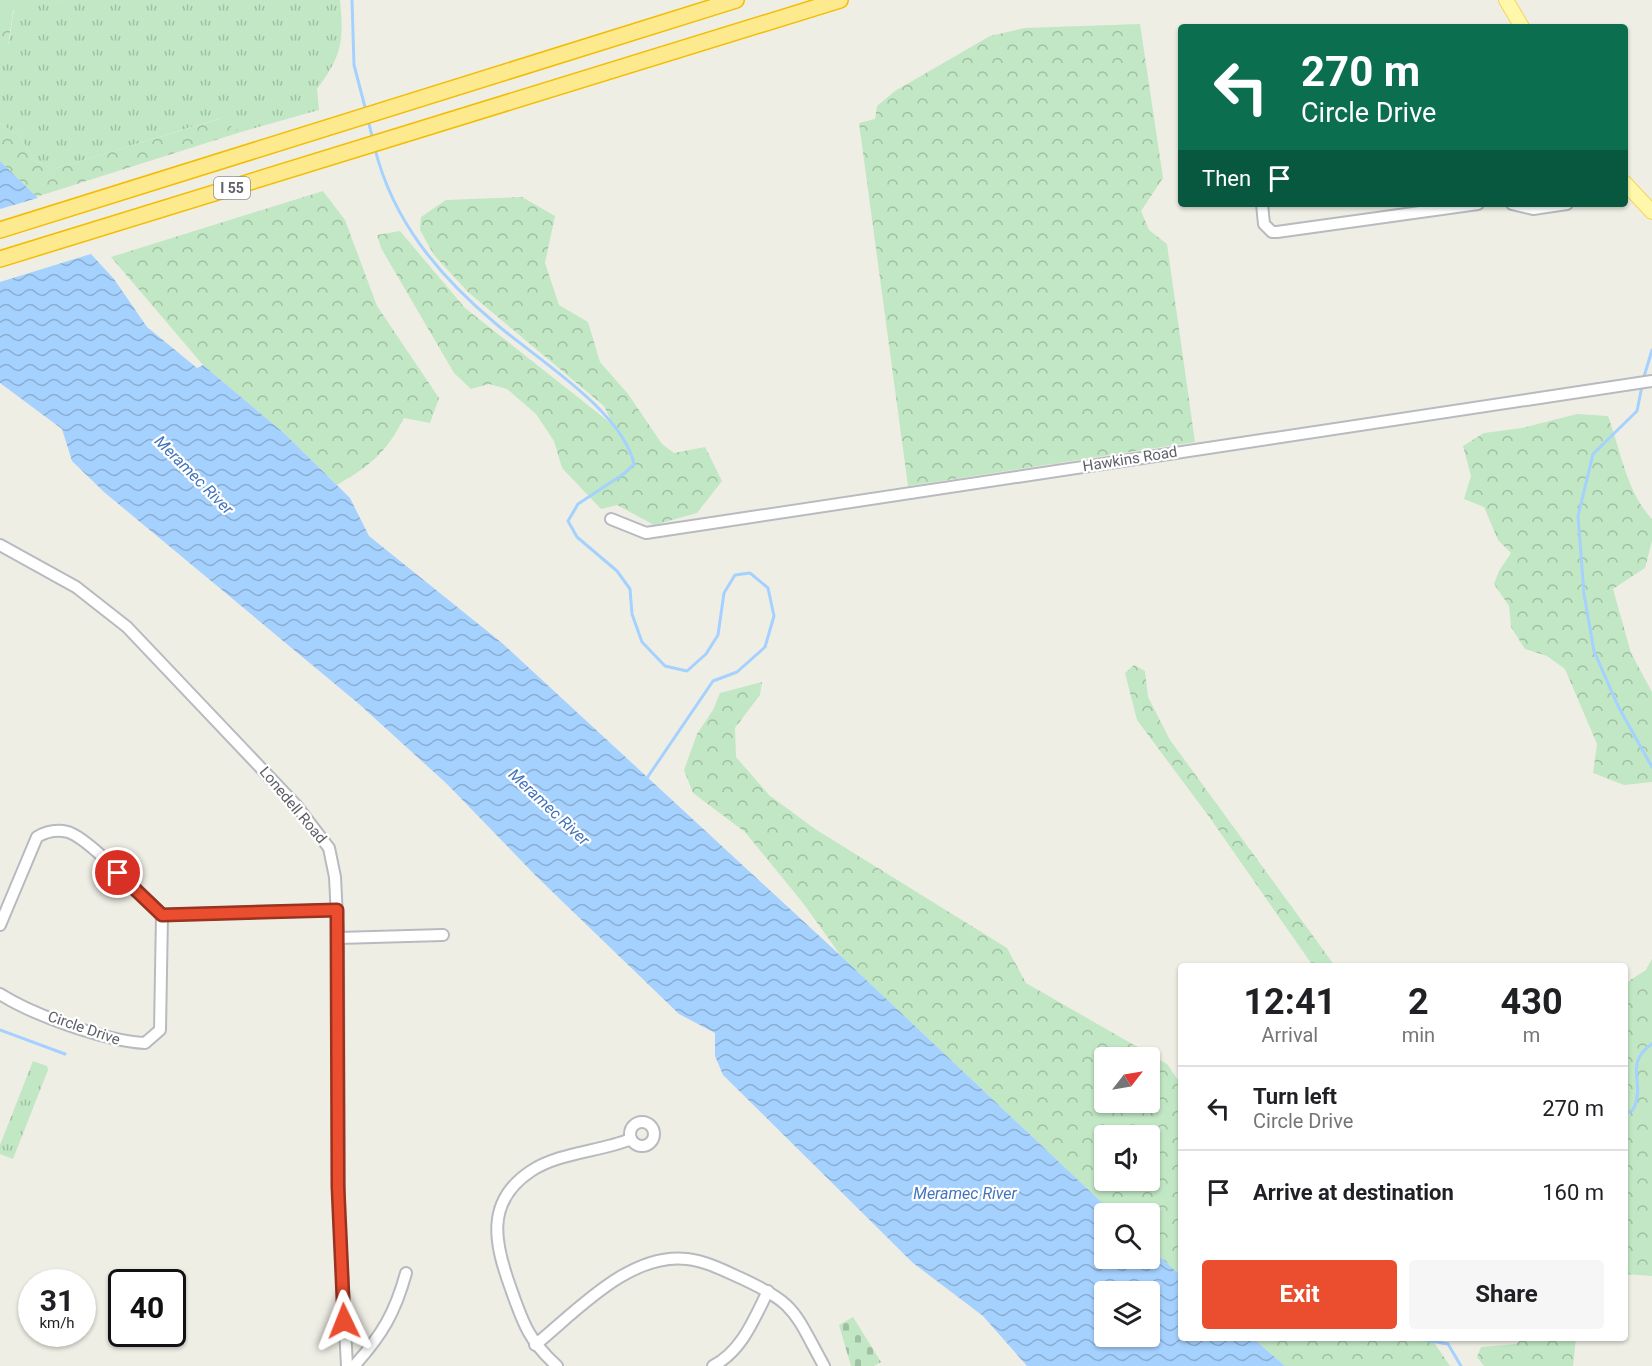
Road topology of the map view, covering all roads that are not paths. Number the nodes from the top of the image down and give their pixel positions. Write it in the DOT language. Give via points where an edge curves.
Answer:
graph roads {
  1 [pos="736,0"];
  2 [pos="840,0"];
  3 [pos="1506,0"];
  4 [pos="1520,24"];
  5 [pos="1628,186"];
  6 [pos="1262,207"];
  7 [pos="1457,207"];
  8 [pos="1525,207"];
  9 [pos="1547,207"];
  10 [pos="1652,212"];
  11 [pos="0,230"];
  12 [pos="0,260"];
  13 [pos="1652,381"];
  14 [pos="611,519"];
  15 [pos="0,545"];
  16 [pos="337,910"];
  17 [pos="162,915"];
  18 [pos="0,925"];
  19 [pos="443,935"];
  20 [pos="338,938"];
  21 [pos="0,994"];
  22 [pos="631,1140"];
  23 [pos="406,1273"];
  24 [pos="768,1291"];
  25 [pos="535,1345"];
  26 [pos="347,1366"];
  27 [pos="354,1366"];
  28 [pos="556,1366"];
  29 [pos="712,1366"];
  30 [pos="825,1366"];
  1 -- 11 [label="highway, I 55"];
  2 -- 12 [label="highway, I 55"];
  3 -- 4 [label="main road"];
  5 -- 10 [label="main road"];
  6 -- 7 [label="street" via="1264,224 1278,232"];
  8 -- 9 [label="street"];
  13 -- 14 [label="street, Hawkins Road" via="1425,421 646,533"];
  15 -- 16 [label="street, Lonedell Road" via="64,579 128,627 285,792 318,830 328,848"];
  16 -- 17 [label="street"];
  16 -- 20 [label="street, Lonedell Road"];
  17 -- 18 [label="street" via="88,846 69,832 49,831 37,837"];
  17 -- 21 [label="street, Circle Drive" via="160,1030 145,1043 125,1042 80,1028"];
  19 -- 20 [label="street"];
  20 -- 26 [label="street, Lonedell Road" via="338,1187"];
  22 -- 25 [label="street" via="539,1167 522,1178 501,1208 497,1248 524,1326"];
  23 -- 27 [label="street" via="396,1307 379,1338"];
  24 -- 25 [label="street" via="699,1261 661,1261 601,1290"];
  24 -- 29 [label="street" via="739,1344 723,1361"];
  24 -- 30 [label="street" via="795,1311"];
  25 -- 28 [label="street"];
}
